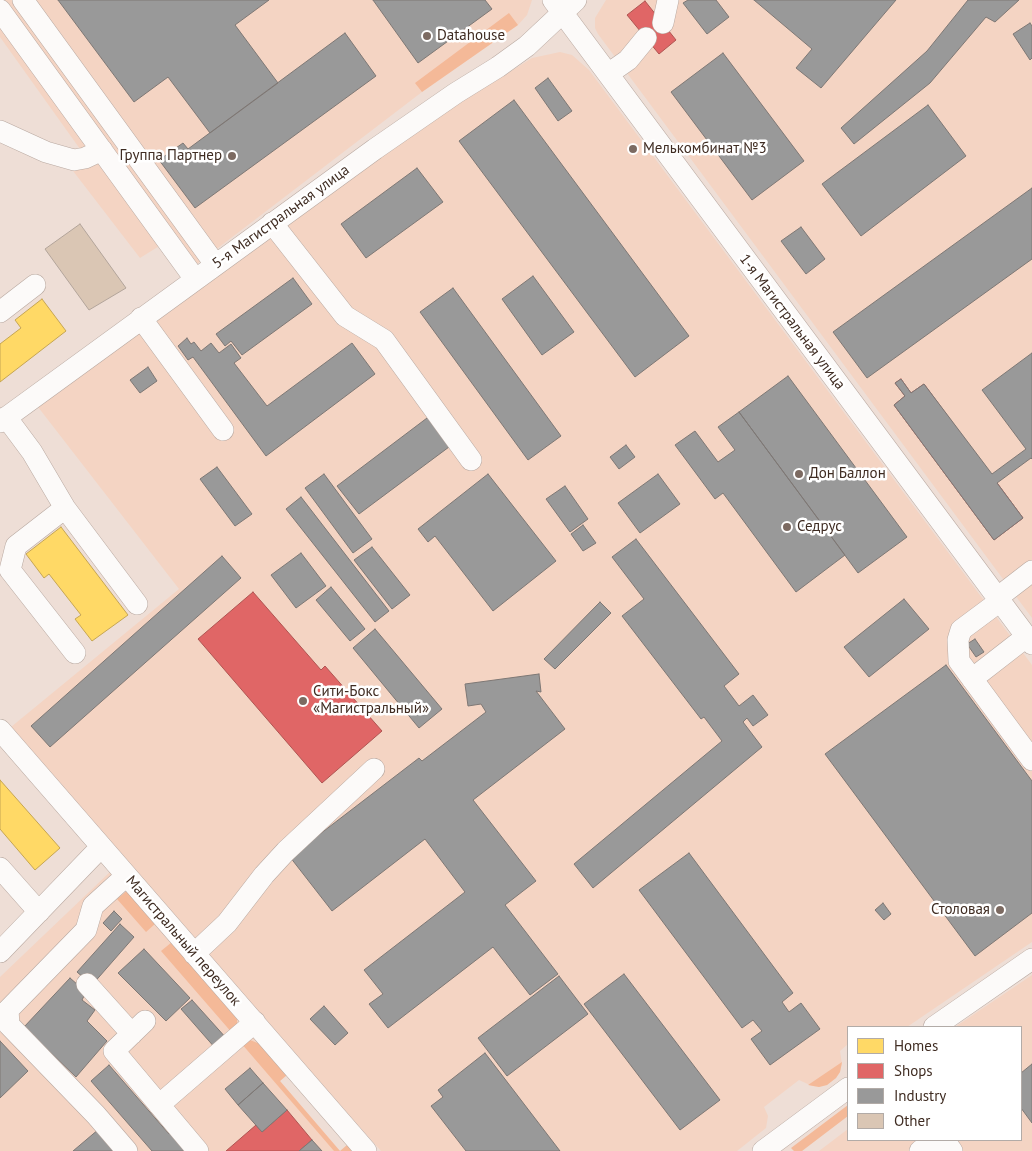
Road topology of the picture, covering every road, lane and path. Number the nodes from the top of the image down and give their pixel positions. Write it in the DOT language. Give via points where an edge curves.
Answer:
graph roads {
  1 [pos="23,0"];
  2 [pos="668,0"];
  3 [pos="564,4"];
  4 [pos="0,10"];
  5 [pos="663,24"];
  6 [pos="646,38"];
  7 [pos="608,74"];
  8 [pos="0,131"];
  9 [pos="102,150"];
  10 [pos="272,223"];
  11 [pos="215,264"];
  12 [pos="195,279"];
  13 [pos="36,286"];
  14 [pos="0,312"];
  15 [pos="141,318"];
  16 [pos="3,420"];
  17 [pos="222,430"];
  18 [pos="472,460"];
  19 [pos="65,508"];
  20 [pos="1032,571"];
  21 [pos="998,599"];
  22 [pos="137,604"];
  23 [pos="1029,640"];
  24 [pos="75,653"];
  25 [pos="972,679"];
  26 [pos="0,730"];
  27 [pos="1032,760"];
  28 [pos="374,769"];
  29 [pos="101,847"];
  30 [pos="0,868"];
  31 [pos="126,876"];
  32 [pos="39,912"];
  33 [pos="0,952"];
  34 [pos="194,954"];
  35 [pos="1032,960"];
  36 [pos="87,984"];
  37 [pos="255,1022"];
  38 [pos="935,1026"];
  39 [pos="847,1089"];
  40 [pos="159,1105"];
  41 [pos="935,1141"];
  42 [pos="127,1151"];
  43 [pos="198,1151"];
  44 [pos="366,1151"];
  45 [pos="763,1151"];
  46 [pos="920,1151"];
  1 -- 11 [label="street"];
  2 -- 5 [label="street"];
  3 -- 7 [label="street, 1-я Магистральная улица"];
  3 -- 10 [label="street, 5-я Магистральная улица" via="527,46"];
  4 -- 9 [label="street"];
  6 -- 7 [label="street" via="628,60"];
  7 -- 21 [label="street, 1-я Магистральная улица"];
  8 -- 9 [label="street" via="46,152 74,160"];
  9 -- 12 [label="street"];
  10 -- 11 [label="street, 5-я Магистральная улица"];
  10 -- 18 [label="street" via="345,316 384,340"];
  11 -- 12 [label="street, 5-я Магистральная улица"];
  12 -- 15 [label="street, 5-я Магистральная улица"];
  13 -- 14 [label="street"];
  15 -- 16 [label="street, 5-я Магистральная улица"];
  15 -- 17 [label="street"];
  16 -- 19 [label="street" via="32,452"];
  19 -- 22 [label="street"];
  19 -- 24 [label="street" via="16,546 10,570"];
  20 -- 21 [label="street"];
  21 -- 23 [label="street, 1-я Магистральная улица"];
  21 -- 25 [label="street" via="962,630 958,640 959,661"];
  23 -- 25 [label="street"];
  25 -- 27 [label="street"];
  26 -- 29 [label="street, Магистральный переулок"];
  28 -- 34 [label="street" via="286,850 227,923"];
  29 -- 31 [label="street, Магистральный переулок"];
  29 -- 32 [label="street"];
  30 -- 32 [label="street"];
  31 -- 34 [label="street, Магистральный переулок"];
  31 -- 42 [label="street" via="92,906 86,930 8,1010 9,1025"];
  32 -- 33 [label="street"];
  34 -- 37 [label="street, Магистральный переулок"];
  35 -- 38 [label="street"];
  36 -- 40 [label="street" via="139,1027 114,1051"];
  37 -- 40 [label="street"];
  37 -- 44 [label="street, Магистральный переулок"];
  39 -- 45 [label="street"];
  40 -- 43 [label="street"];
  41 -- 46 [label="street"];
}
